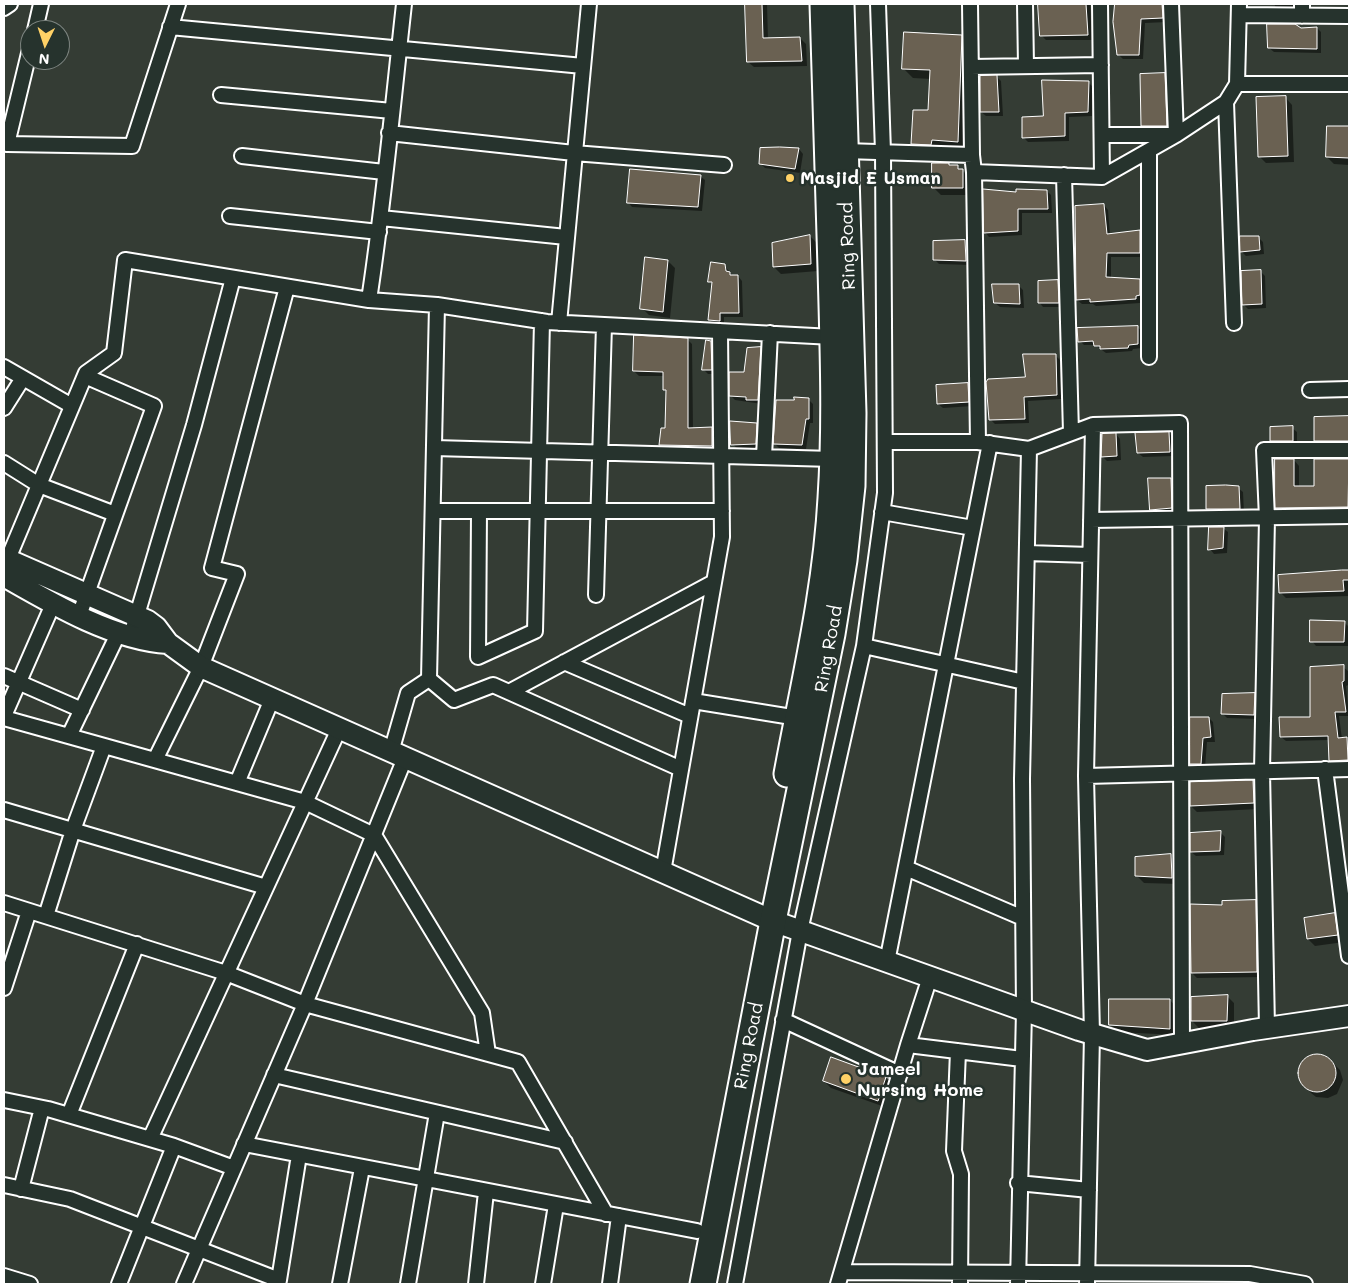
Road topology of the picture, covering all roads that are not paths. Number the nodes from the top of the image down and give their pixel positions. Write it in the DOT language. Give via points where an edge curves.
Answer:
graph roads {
  1 [pos="10,4"];
  2 [pos="41,4"];
  3 [pos="178,4"];
  4 [pos="404,4"];
  5 [pos="589,4"];
  6 [pos="822,4"];
  7 [pos="841,4"];
  8 [pos="878,4"];
  9 [pos="970,4"];
  10 [pos="1025,4"];
  11 [pos="1100,4"];
  12 [pos="1171,4"];
  13 [pos="4,8"];
  14 [pos="1240,10"];
  15 [pos="1302,10"];
  16 [pos="1349,16"];
  17 [pos="37,20"];
  18 [pos="170,27"];
  19 [pos="399,50"];
  20 [pos="1101,65"];
  21 [pos="583,66"];
  22 [pos="1026,66"];
  23 [pos="971,67"];
  24 [pos="25,70"];
  25 [pos="1237,84"];
  26 [pos="1349,84"];
  27 [pos="222,95"];
  28 [pos="1226,102"];
  29 [pos="392,111"];
  30 [pos="389,133"];
  31 [pos="1102,135"];
  32 [pos="1176,135"];
  33 [pos="845,151"];
  34 [pos="1148,151"];
  35 [pos="883,152"];
  36 [pos="574,153"];
  37 [pos="972,155"];
  38 [pos="242,156"];
  39 [pos="724,165"];
  40 [pos="384,172"];
  41 [pos="974,172"];
  42 [pos="1064,176"];
  43 [pos="1102,177"];
  44 [pos="230,216"];
  45 [pos="381,218"];
  46 [pos="379,232"];
  47 [pos="566,237"];
  48 [pos="233,278"];
  49 [pos="287,287"];
  50 [pos="369,300"];
  51 [pos="437,305"];
  52 [pos="542,321"];
  53 [pos="1234,322"];
  54 [pos="559,323"];
  55 [pos="604,325"];
  56 [pos="720,331"];
  57 [pos="770,334"];
  58 [pos="832,337"];
  59 [pos="1149,356"];
  60 [pos="4,367"];
  61 [pos="85,376"];
  62 [pos="23,378"];
  63 [pos="1349,389"];
  64 [pos="1310,390"];
  65 [pos="72,406"];
  66 [pos="4,408"];
  67 [pos="1093,425"];
  68 [pos="1071,433"];
  69 [pos="885,442"];
  70 [pos="984,443"];
  71 [pos="434,448"];
  72 [pos="1029,449"];
  73 [pos="1349,450"];
  74 [pos="541,451"];
  75 [pos="599,452"];
  76 [pos="721,455"];
  77 [pos="764,457"];
  78 [pos="833,459"];
  79 [pos="4,463"];
  80 [pos="39,485"];
  81 [pos="433,511"];
  82 [pos="479,511"];
  83 [pos="539,511"];
  84 [pos="598,511"];
  85 [pos="722,511"];
  86 [pos="882,512"];
  87 [pos="115,514"];
  88 [pos="1349,516"];
  89 [pos="1267,518"];
  90 [pos="1091,520"];
  91 [pos="1180,520"];
  92 [pos="973,528"];
  93 [pos="1027,553"];
  94 [pos="1090,554"];
  95 [pos="5,566"];
  96 [pos="714,582"];
  97 [pos="87,594"];
  98 [pos="596,595"];
  99 [pos="53,604"];
  100 [pos="79,616"];
  101 [pos="137,616"];
  102 [pos="125,635"];
  103 [pos="168,643"];
  104 [pos="864,646"];
  105 [pos="564,662"];
  106 [pos="946,664"];
  107 [pos="201,668"];
  108 [pos="4,676"];
  109 [pos="429,679"];
  110 [pos="19,682"];
  111 [pos="1024,682"];
  112 [pos="509,692"];
  113 [pos="272,699"];
  114 [pos="693,701"];
  115 [pos="82,710"];
  116 [pos="690,716"];
  117 [pos="4,717"];
  118 [pos="798,718"];
  119 [pos="339,729"];
  120 [pos="69,736"];
  121 [pos="104,746"];
  122 [pos="398,755"];
  123 [pos="155,760"];
  124 [pos="681,769"];
  125 [pos="1325,769"];
  126 [pos="1349,769"];
  127 [pos="1262,771"];
  128 [pos="1180,773"];
  129 [pos="1086,776"];
  130 [pos="237,783"];
  131 [pos="305,802"];
  132 [pos="4,810"];
  133 [pos="72,830"];
  134 [pos="374,835"];
  135 [pos="906,868"];
  136 [pos="663,872"];
  137 [pos="266,887"];
  138 [pos="4,902"];
  139 [pos="29,910"];
  140 [pos="46,916"];
  141 [pos="766,918"];
  142 [pos="1023,918"];
  143 [pos="800,931"];
  144 [pos="137,944"];
  145 [pos="1349,956"];
  146 [pos="887,962"];
  147 [pos="226,973"];
  148 [pos="930,977"];
  149 [pos="4,988"];
  150 [pos="304,1004"];
  151 [pos="1024,1010"];
  152 [pos="1349,1016"];
  153 [pos="784,1020"];
  154 [pos="1267,1028"];
  155 [pos="1092,1034"];
  156 [pos="1182,1044"];
  157 [pos="908,1045"];
  158 [pos="958,1051"];
  159 [pos="488,1054"];
  160 [pos="1022,1059"];
  161 [pos="900,1074"];
  162 [pos="274,1075"];
  163 [pos="4,1100"];
  164 [pos="42,1108"];
  165 [pos="437,1113"];
  166 [pos="69,1115"];
  167 [pos="150,1139"];
  168 [pos="565,1142"];
  169 [pos="244,1144"];
  170 [pos="174,1146"];
  171 [pos="299,1155"];
  172 [pos="234,1168"];
  173 [pos="362,1168"];
  174 [pos="425,1180"];
  175 [pos="1018,1183"];
  176 [pos="4,1185"];
  177 [pos="21,1189"];
  178 [pos="1089,1190"];
  179 [pos="486,1192"];
  180 [pos="556,1204"];
  181 [pos="612,1215"];
  182 [pos="143,1228"];
  183 [pos="697,1231"];
  184 [pos="199,1249"];
  185 [pos="4,1276"];
  186 [pos="840,1278"];
  187 [pos="960,1278"];
  188 [pos="1018,1278"];
  189 [pos="880,1279"];
  190 [pos="1087,1279"];
  191 [pos="1171,1279"];
  192 [pos="1242,1279"];
  193 [pos="278,1282"];
  194 [pos="30,1284"];
  195 [pos="119,1284"];
  196 [pos="184,1284"];
  197 [pos="340,1284"];
  198 [pos="408,1284"];
  199 [pos="476,1284"];
  200 [pos="543,1284"];
  201 [pos="610,1284"];
  202 [pos="686,1284"];
  203 [pos="703,1284"];
  204 [pos="734,1284"];
  205 [pos="1305,1284"];
  1 -- 13 [label="street"];
  2 -- 17 [label="street"];
  3 -- 18 [label="street"];
  4 -- 19 [label="street"];
  5 -- 21 [label="street"];
  6 -- 58 [label="highway, Ring Road"];
  7 -- 33 [label="highway, Ring Road"];
  8 -- 35 [label="street"];
  9 -- 23 [label="street"];
  10 -- 22 [label="street"];
  11 -- 20 [label="street"];
  12 -- 32 [label="street"];
  14 -- 15 [label="street"];
  14 -- 25 [label="street"];
  15 -- 16 [label="street"];
  18 -- 19 [label="street"];
  18 -- 24 [label="street" via="132,146 7,144"];
  19 -- 21 [label="street"];
  19 -- 29 [label="street"];
  20 -- 22 [label="street"];
  20 -- 31 [label="street"];
  21 -- 36 [label="street"];
  22 -- 23 [label="street"];
  23 -- 37 [label="street"];
  25 -- 26 [label="street"];
  25 -- 28 [label="street"];
  27 -- 29 [label="street"];
  28 -- 32 [label="street"];
  28 -- 53 [label="street"];
  29 -- 30 [label="street"];
  30 -- 36 [label="street"];
  30 -- 40 [label="street"];
  31 -- 32 [label="street"];
  31 -- 43 [label="street"];
  32 -- 34 [label="street"];
  33 -- 35 [label="street"];
  33 -- 141 [label="highway, Ring Road" via="853,413 852,486 832,634"];
  34 -- 43 [label="street"];
  34 -- 59 [label="street"];
  35 -- 37 [label="street"];
  35 -- 69 [label="street"];
  36 -- 39 [label="street"];
  36 -- 47 [label="street"];
  37 -- 41 [label="street"];
  38 -- 40 [label="street"];
  40 -- 45 [label="street"];
  41 -- 42 [label="street"];
  41 -- 70 [label="street"];
  42 -- 43 [label="street"];
  42 -- 68 [label="street"];
  44 -- 46 [label="street"];
  45 -- 46 [label="street"];
  45 -- 47 [label="street"];
  46 -- 50 [label="street"];
  47 -- 54 [label="street"];
  48 -- 49 [label="street"];
  48 -- 61 [label="street" via="125,260 114,353"];
  48 -- 101 [label="street" via="194,425"];
  49 -- 50 [label="street"];
  49 -- 107 [label="street" via="212,568 237,574"];
  50 -- 51 [label="street"];
  51 -- 52 [label="street"];
  51 -- 71 [label="street"];
  52 -- 54 [label="street"];
  52 -- 74 [label="street"];
  54 -- 55 [label="street"];
  55 -- 56 [label="street"];
  55 -- 75 [label="street"];
  56 -- 57 [label="street"];
  56 -- 76 [label="street"];
  57 -- 58 [label="street"];
  57 -- 77 [label="street"];
  58 -- 78 [label="highway, Ring Road"];
  60 -- 62 [label="street"];
  61 -- 65 [label="street"];
  61 -- 87 [label="street" via="154,406"];
  62 -- 65 [label="street"];
  62 -- 66 [label="street"];
  63 -- 64 [label="street"];
  65 -- 80 [label="street"];
  67 -- 68 [label="street"];
  67 -- 90 [label="street"];
  67 -- 91 [label="street" via="1180,423"];
  68 -- 72 [label="street"];
  69 -- 70 [label="street"];
  69 -- 86 [label="street"];
  70 -- 72 [label="street"];
  70 -- 92 [label="street"];
  71 -- 74 [label="street"];
  71 -- 81 [label="street"];
  72 -- 93 [label="street"];
  73 -- 89 [label="street" via="1264,450"];
  74 -- 75 [label="street"];
  74 -- 83 [label="street"];
  75 -- 76 [label="street"];
  75 -- 84 [label="street"];
  76 -- 77 [label="street"];
  76 -- 85 [label="street"];
  77 -- 78 [label="street"];
  78 -- 118 [label="highway, Ring Road" via="826,563"];
  79 -- 80 [label="street"];
  80 -- 87 [label="street"];
  80 -- 95 [label="street"];
  81 -- 82 [label="street"];
  81 -- 109 [label="street"];
  82 -- 83 [label="street"];
  82 -- 83 [label="street" via="478,658 535,631"];
  83 -- 84 [label="street"];
  84 -- 85 [label="street"];
  84 -- 98 [label="street"];
  85 -- 96 [label="street" via="722,537"];
  86 -- 92 [label="street"];
  86 -- 104 [label="street"];
  87 -- 97 [label="street"];
  88 -- 89 [label="street"];
  89 -- 91 [label="street"];
  89 -- 127 [label="street"];
  90 -- 91 [label="street"];
  90 -- 94 [label="street"];
  91 -- 128 [label="street"];
  92 -- 106 [label="street"];
  93 -- 94 [label="street"];
  93 -- 111 [label="street"];
  94 -- 129 [label="street"];
  95 -- 97 [label="street"];
  95 -- 99 [label="street"];
  96 -- 105 [label="street"];
  96 -- 114 [label="street"];
  97 -- 100 [label="street"];
  97 -- 101 [label="street"];
  99 -- 100 [label="street"];
  99 -- 110 [label="street"];
  100 -- 102 [label="street"];
  101 -- 102 [label="street"];
  101 -- 103 [label="street" via="156,626"];
  102 -- 103 [label="street" via="148,642"];
  102 -- 115 [label="street"];
  103 -- 107 [label="street"];
  104 -- 106 [label="street"];
  104 -- 143 [label="street"];
  105 -- 112 [label="street"];
  105 -- 116 [label="street"];
  106 -- 111 [label="street"];
  106 -- 135 [label="street"];
  107 -- 113 [label="street"];
  107 -- 123 [label="street"];
  108 -- 110 [label="street"];
  109 -- 112 [label="street" via="454,700 492,685"];
  109 -- 122 [label="street" via="408,693"];
  110 -- 115 [label="street"];
  110 -- 117 [label="street"];
  111 -- 142 [label="street"];
  112 -- 124 [label="street"];
  113 -- 119 [label="street"];
  113 -- 130 [label="street"];
  114 -- 116 [label="street"];
  114 -- 118 [label="street"];
  115 -- 120 [label="street"];
  116 -- 124 [label="street"];
  117 -- 120 [label="street"];
  118 -- 141 [label="highway, Ring Road"];
  119 -- 122 [label="street"];
  119 -- 131 [label="street"];
  120 -- 121 [label="street"];
  121 -- 123 [label="street"];
  121 -- 133 [label="street"];
  122 -- 134 [label="street"];
  122 -- 136 [label="street"];
  123 -- 130 [label="street"];
  124 -- 136 [label="street"];
  125 -- 126 [label="street"];
  125 -- 127 [label="street"];
  125 -- 145 [label="street"];
  127 -- 128 [label="street"];
  127 -- 154 [label="street"];
  128 -- 129 [label="street"];
  128 -- 156 [label="street"];
  129 -- 155 [label="street"];
  130 -- 131 [label="street"];
  131 -- 134 [label="street"];
  131 -- 137 [label="street"];
  132 -- 133 [label="street"];
  133 -- 137 [label="street"];
  133 -- 140 [label="street"];
  134 -- 150 [label="street"];
  134 -- 159 [label="street" via="482,1013"];
  135 -- 142 [label="street"];
  135 -- 146 [label="street"];
  136 -- 141 [label="street"];
  137 -- 147 [label="street"];
  138 -- 139 [label="street"];
  139 -- 140 [label="street"];
  139 -- 149 [label="street"];
  140 -- 144 [label="street"];
  141 -- 143 [label="street"];
  141 -- 183 [label="highway, Ring Road"];
  141 -- 203 [label="highway, Ring Road"];
  142 -- 151 [label="street"];
  143 -- 146 [label="street"];
  143 -- 153 [label="street"];
  144 -- 147 [label="street"];
  144 -- 166 [label="street"];
  146 -- 148 [label="street"];
  147 -- 150 [label="street"];
  147 -- 167 [label="street"];
  148 -- 151 [label="street"];
  148 -- 157 [label="street"];
  150 -- 159 [label="street"];
  150 -- 162 [label="street"];
  151 -- 155 [label="street"];
  151 -- 160 [label="street"];
  152 -- 154 [label="street"];
  153 -- 161 [label="street"];
  153 -- 204 [label="street"];
  154 -- 156 [label="street"];
  155 -- 156 [label="street" via="1147,1050"];
  155 -- 178 [label="street"];
  157 -- 158 [label="street"];
  157 -- 161 [label="street"];
  158 -- 160 [label="street"];
  158 -- 187 [label="street" via="954,1151 961,1174"];
  159 -- 168 [label="street" via="518,1062"];
  160 -- 175 [label="street"];
  161 -- 186 [label="street"];
  162 -- 165 [label="street"];
  162 -- 169 [label="street"];
  163 -- 164 [label="street"];
  164 -- 166 [label="street"];
  164 -- 177 [label="street"];
  165 -- 168 [label="street"];
  165 -- 174 [label="street"];
  166 -- 167 [label="street"];
  167 -- 170 [label="street"];
  168 -- 181 [label="street"];
  169 -- 171 [label="street"];
  169 -- 172 [label="street"];
  170 -- 172 [label="street"];
  170 -- 182 [label="street"];
  171 -- 173 [label="street"];
  171 -- 193 [label="street"];
  172 -- 184 [label="street"];
  173 -- 174 [label="street"];
  173 -- 197 [label="street"];
  174 -- 179 [label="street"];
  174 -- 198 [label="street"];
  175 -- 178 [label="street"];
  175 -- 188 [label="street"];
  176 -- 177 [label="street"];
  177 -- 182 [label="street" via="70,1200"];
  178 -- 190 [label="street"];
  179 -- 180 [label="street"];
  179 -- 199 [label="street"];
  180 -- 181 [label="street"];
  180 -- 200 [label="street"];
  181 -- 183 [label="street"];
  181 -- 201 [label="street"];
  182 -- 184 [label="street"];
  182 -- 195 [label="street"];
  183 -- 202 [label="highway, Ring Road"];
  184 -- 193 [label="street"];
  184 -- 196 [label="street"];
  185 -- 194 [label="street"];
  186 -- 189 [label="street"];
  187 -- 188 [label="street"];
  187 -- 189 [label="street"];
  188 -- 190 [label="street"];
  190 -- 191 [label="street"];
  191 -- 192 [label="street"];
  192 -- 205 [label="street"];
}
